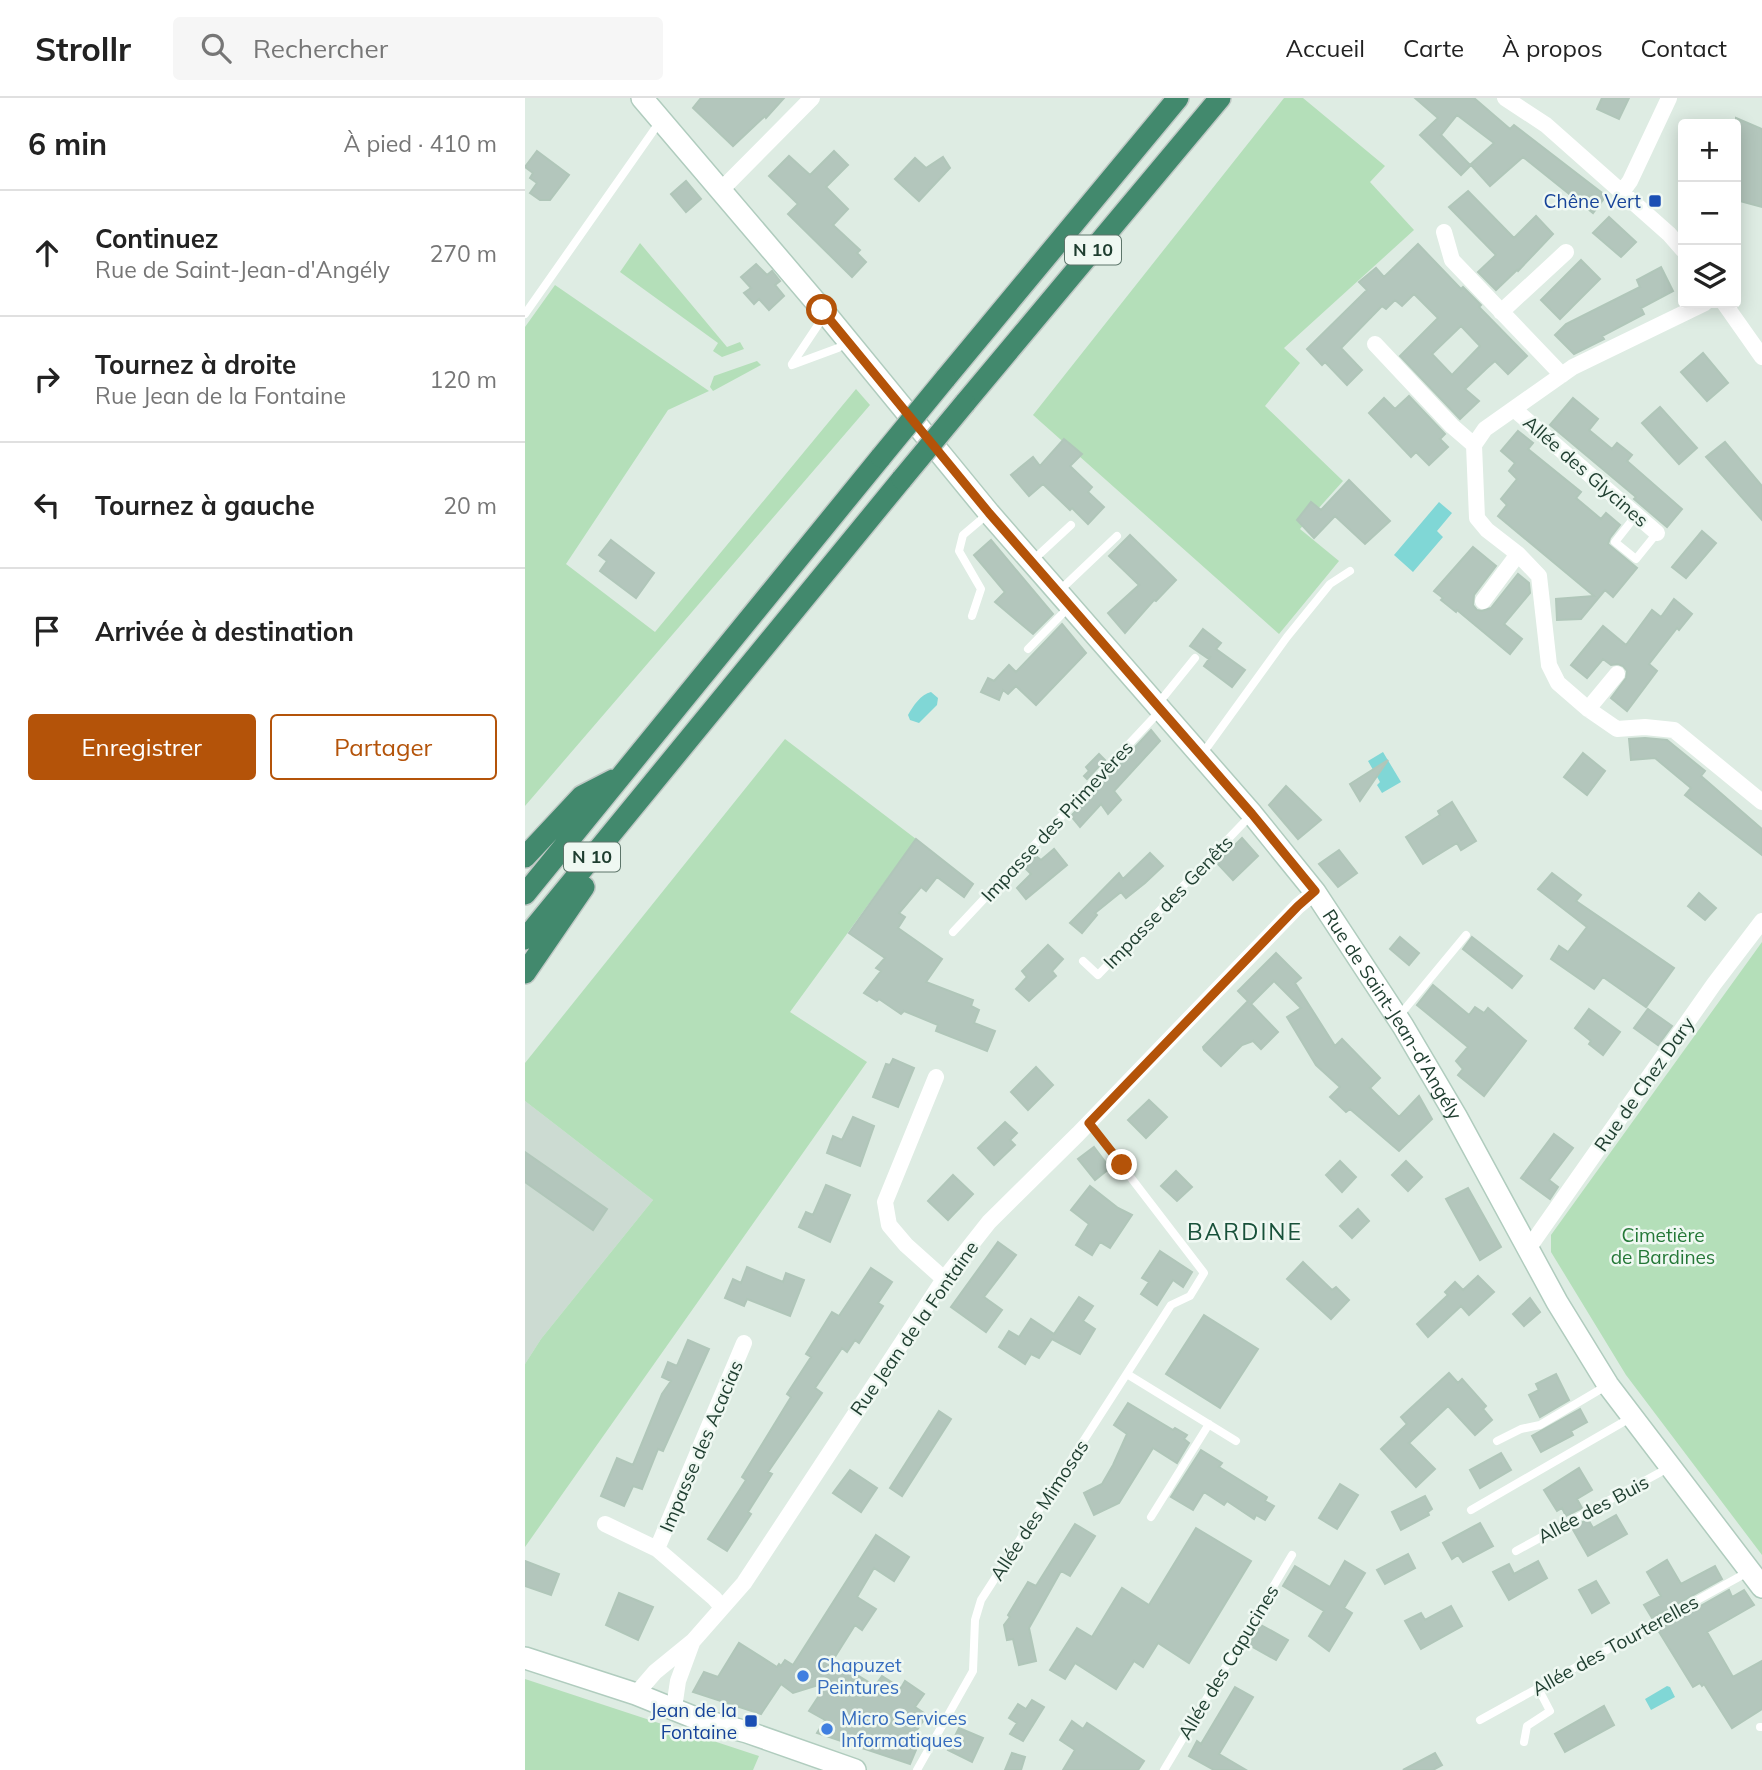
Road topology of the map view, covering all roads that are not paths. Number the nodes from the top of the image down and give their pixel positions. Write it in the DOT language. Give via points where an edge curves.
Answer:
graph roads {
  1 [pos="642,98"];
  2 [pos="812,98"];
  3 [pos="1178,98"];
  4 [pos="1220,98"];
  5 [pos="1505,98"];
  6 [pos="1669,98"];
  7 [pos="661,120"];
  8 [pos="720,191"];
  9 [pos="1622,192"];
  10 [pos="1444,233"];
  11 [pos="1679,245"];
  12 [pos="1566,252"];
  13 [pos="1695,308"];
  14 [pos="1728,308"];
  15 [pos="1501,312"];
  16 [pos="525,314"];
  17 [pos="826,314"];
  18 [pos="848,341"];
  19 [pos="1375,344"];
  20 [pos="1762,357"];
  21 [pos="1562,375"];
  22 [pos="1515,410"];
  23 [pos="1474,445"];
  24 [pos="989,513"];
  25 [pos="1637,514"];
  26 [pos="1071,525"];
  27 [pos="1657,533"];
  28 [pos="1117,536"];
  29 [pos="1518,554"];
  30 [pos="1031,561"];
  31 [pos="1350,571"];
  32 [pos="1064,599"];
  33 [pos="1483,601"];
  34 [pos="972,616"];
  35 [pos="1028,649"];
  36 [pos="1195,658"];
  37 [pos="1617,674"];
  38 [pos="1159,708"];
  39 [pos="1588,709"];
  40 [pos="1201,756"];
  41 [pos="660,775"];
  42 [pos="618,778"];
  43 [pos="1762,802"];
  44 [pos="1252,814"];
  45 [pos="525,857"];
  46 [pos="1315,891"];
  47 [pos="525,894"];
  48 [pos="1762,921"];
  49 [pos="953,932"];
  50 [pos="1466,935"];
  51 [pos="525,939"];
  52 [pos="1083,961"];
  53 [pos="525,973"];
  54 [pos="1398,1018"];
  55 [pos="936,1077"];
  56 [pos="1089,1123"];
  57 [pos="1528,1249"];
  58 [pos="944,1279"];
  59 [pos="744,1343"];
  60 [pos="1127,1374"];
  61 [pos="1608,1385"];
  62 [pos="1632,1417"];
  63 [pos="1209,1424"];
  64 [pos="1236,1441"];
  65 [pos="1497,1441"];
  66 [pos="1670,1467"];
  67 [pos="1471,1510"];
  68 [pos="1151,1517"];
  69 [pos="605,1524"];
  70 [pos="657,1549"];
  71 [pos="1516,1551"];
  72 [pos="1292,1555"];
  73 [pos="1756,1579"];
  74 [pos="722,1607"];
  75 [pos="693,1641"];
  76 [pos="525,1658"];
  77 [pos="1538,1688"];
  78 [pos="636,1694"];
  79 [pos="674,1708"];
  80 [pos="1481,1720"];
  81 [pos="1524,1742"];
  82 [pos="819,1764"];
  83 [pos="855,1770"];
  84 [pos="917,1770"];
  85 [pos="1164,1770"];
  1 -- 7 [label="main road, Rue de Saint-Jean-d'Angély"];
  2 -- 8 [label="street"];
  3 -- 42 [label="highway, N 10, bridge"];
  4 -- 41 [label="highway, N 10, bridge"];
  5 -- 9 [label="street" via="1546,125"];
  6 -- 9 [label="street"];
  7 -- 8 [label="main road, Rue de Saint-Jean-d'Angély"];
  7 -- 16 [label="lane"];
  8 -- 17 [label="main road, Rue de Saint-Jean-d'Angély"];
  9 -- 11 [label="street"];
  10 -- 15 [label="street" via="1452,260"];
  12 -- 15 [label="street"];
  13 -- 21 [label="street, Allée des Glycines"];
  14 -- 20 [label="street"];
  15 -- 21 [label="street"];
  17 -- 18 [label="main road, Rue de Saint-Jean-d'Angély"];
  17 -- 18 [label="lane" via="792,365"];
  18 -- 24 [label="main road, Rue de Saint-Jean-d'Angély"];
  19 -- 23 [label="street"];
  21 -- 22 [label="street, Allée des Glycines"];
  22 -- 23 [label="street, Allée des Glycines" via="1485,429"];
  22 -- 25 [label="street, Allée des Glycines"];
  23 -- 29 [label="street" via="1477,518"];
  24 -- 30 [label="main road, Rue de Saint-Jean-d'Angély"];
  24 -- 34 [label="lane" via="964,535 959,551 981,589"];
  25 -- 27 [label="street, Allée des Glycines"];
  25 -- 27 [label="lane" via="1615,542 1636,559"];
  26 -- 30 [label="lane"];
  28 -- 32 [label="lane"];
  29 -- 33 [label="street"];
  29 -- 39 [label="street" via="1539,576 1549,665 1558,683"];
  30 -- 32 [label="main road, Rue de Saint-Jean-d'Angély"];
  31 -- 40 [label="lane" via="1330,584 1296,626"];
  32 -- 35 [label="lane"];
  32 -- 38 [label="main road, Rue de Saint-Jean-d'Angély"];
  36 -- 38 [label="lane, Impasse des Primevères"];
  37 -- 39 [label="street"];
  38 -- 40 [label="main road, Rue de Saint-Jean-d'Angély"];
  38 -- 49 [label="lane, Impasse des Primevères"];
  39 -- 43 [label="street" via="1617,729 1675,730"];
  40 -- 44 [label="main road, Rue de Saint-Jean-d'Angély"];
  41 -- 51 [label="highway, N 10"];
  41 -- 53 [label="highway"];
  42 -- 45 [label="highway" via="582,796"];
  42 -- 47 [label="highway, N 10"];
  44 -- 46 [label="main road, Rue de Saint-Jean-d'Angély"];
  44 -- 52 [label="lane, Impasse des Genêts" via="1098,975"];
  46 -- 54 [label="main road, Rue de Saint-Jean-d'Angély"];
  46 -- 56 [label="street, Rue Jean de la Fontaine"];
  48 -- 57 [label="street, Rue de Chez Dary"];
  50 -- 54 [label="lane"];
  54 -- 57 [label="main road, Rue de Saint-Jean-d'Angély"];
  55 -- 58 [label="street" via="885,1202 889,1225"];
  56 -- 58 [label="street, Rue Jean de la Fontaine" via="989,1222"];
  56 -- 60 [label="lane, Allée des Mimosas" via="1204,1273 1190,1296 1171,1305"];
  57 -- 61 [label="main road, Rue de Saint-Jean-d'Angély"];
  58 -- 74 [label="street, Rue Jean de la Fontaine" via="744,1583"];
  59 -- 70 [label="street, Impasse des Acacias"];
  60 -- 63 [label="lane"];
  60 -- 84 [label="lane, Allée des Mimosas" via="981,1600 975,1620 973,1671"];
  61 -- 62 [label="main road, Rue de Saint-Jean-d'Angély"];
  61 -- 65 [label="lane" via="1540,1425"];
  62 -- 66 [label="main road, Rue de Saint-Jean-d'Angély"];
  62 -- 67 [label="lane"];
  63 -- 64 [label="lane"];
  63 -- 68 [label="lane"];
  66 -- 71 [label="lane, Allée des Buis"];
  66 -- 73 [label="main road, Rue de Saint-Jean-d'Angély"];
  69 -- 70 [label="street, Impasse des Acacias"];
  70 -- 74 [label="street, Impasse des Acacias"];
  72 -- 85 [label="lane, Allée des Capucines"];
  73 -- 77 [label="lane, Allée des Tourterelles"];
  74 -- 75 [label="street, Rue Jean de la Fontaine"];
  75 -- 78 [label="street, Rue Jean de la Fontaine"];
  75 -- 79 [label="street, Rue Jean de la Fontaine" via="678,1681"];
  76 -- 78 [label="main road"];
  77 -- 80 [label="lane, Allée des Tourterelles"];
  77 -- 81 [label="lane" via="1550,1710 1527,1726"];
  78 -- 79 [label="main road"];
  79 -- 82 [label="main road" via="747,1732"];
  82 -- 83 [label="main road"];
}
